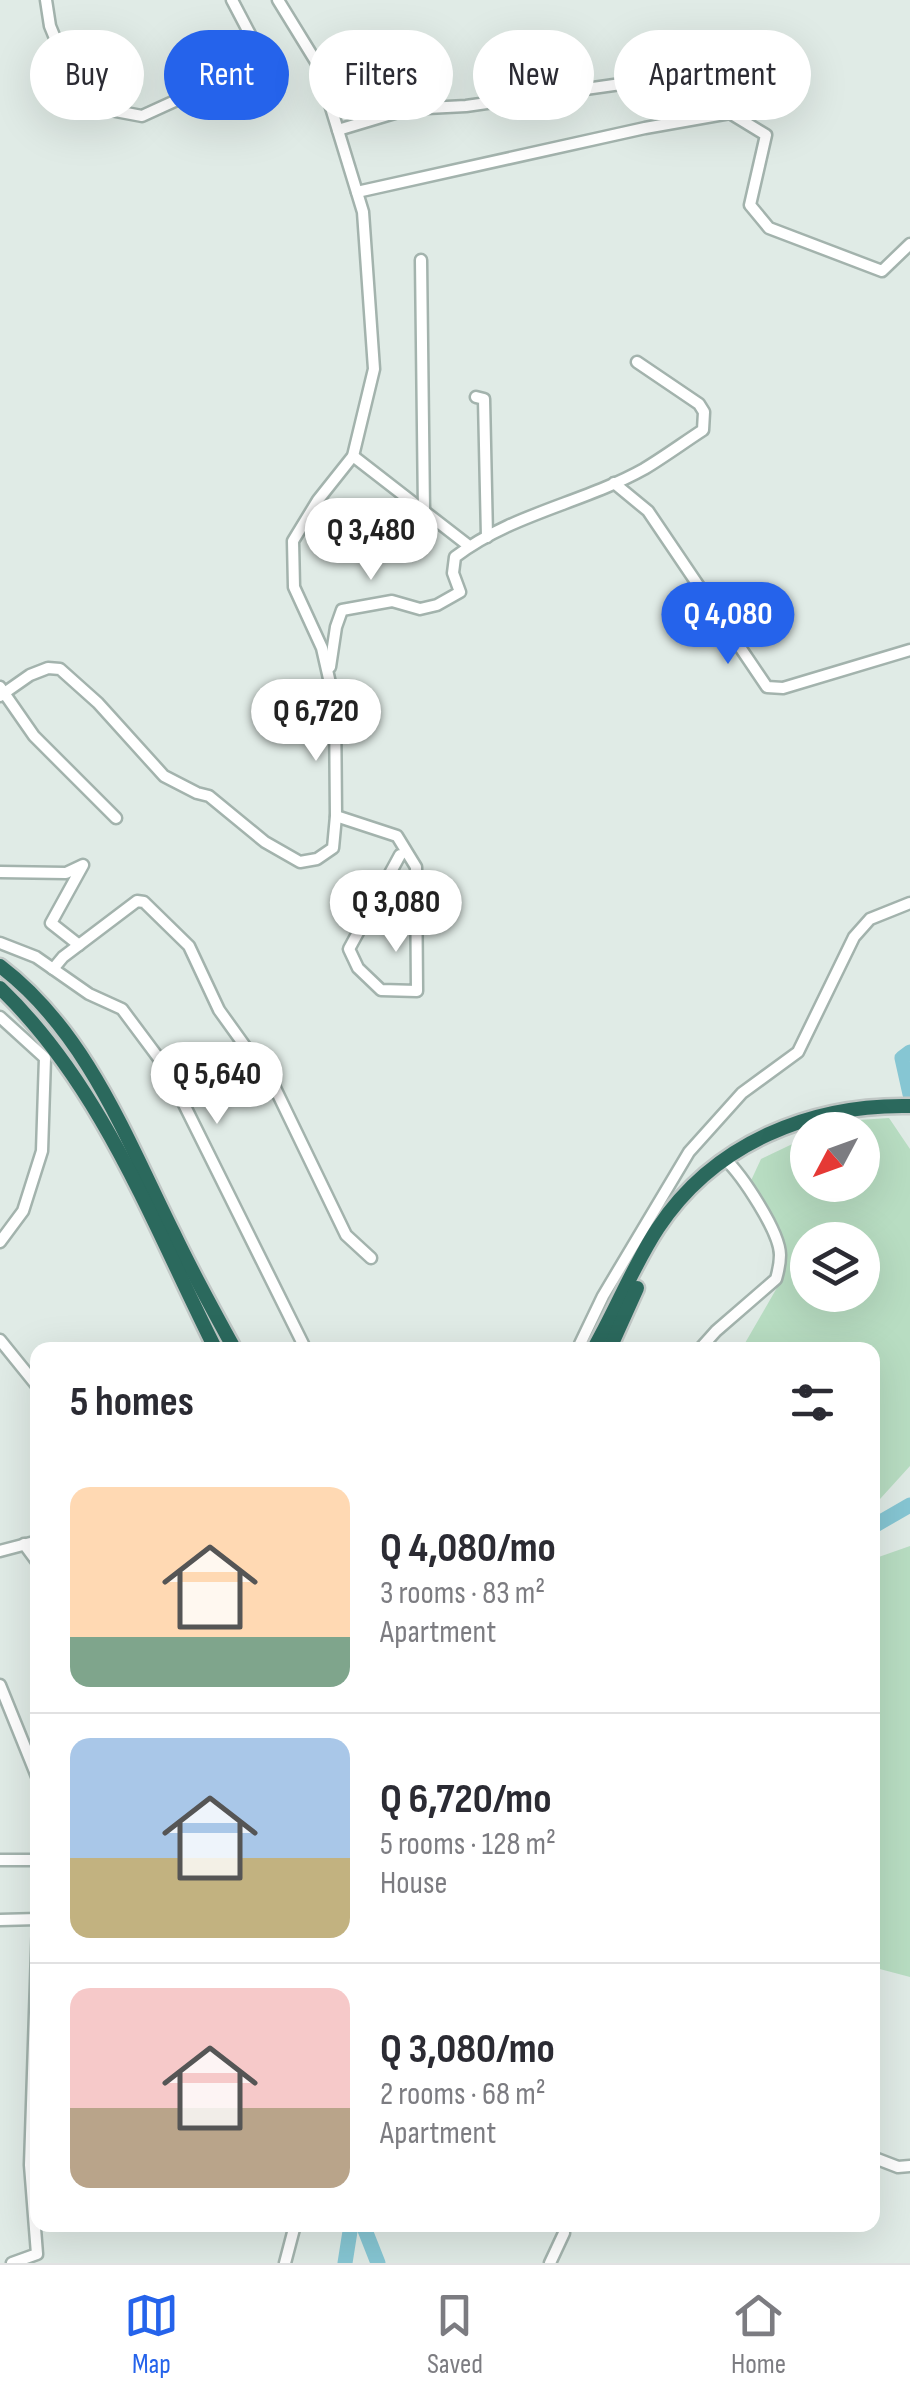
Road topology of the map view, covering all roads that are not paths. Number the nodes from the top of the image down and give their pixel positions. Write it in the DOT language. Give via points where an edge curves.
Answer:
graph roads {
  1 [pos="46,0"];
  2 [pos="232,0"];
  3 [pos="278,0"];
  4 [pos="614,85"];
  5 [pos="338,130"];
  6 [pos="357,192"];
  7 [pos="910,244"];
  8 [pos="421,260"];
  9 [pos="637,362"];
  10 [pos="476,397"];
  11 [pos="353,456"];
  12 [pos="614,482"];
  13 [pos="424,511"];
  14 [pos="487,537"];
  15 [pos="470,546"];
  16 [pos="910,650"];
  17 [pos="328,677"];
  18 [pos="1,693"];
  19 [pos="336,816"];
  20 [pos="116,818"];
  21 [pos="400,855"];
  22 [pos="0,872"];
  23 [pos="910,903"];
  24 [pos="0,943"];
  25 [pos="79,944"];
  26 [pos="0,966"];
  27 [pos="53,969"];
  28 [pos="0,988"];
  29 [pos="0,1017"];
  30 [pos="910,1106"];
  31 [pos="728,1162"];
  32 [pos="0,1242"];
  33 [pos="371,1258"];
  34 [pos="0,1340"];
  35 [pos="212,1342"];
  36 [pos="231,1342"];
  37 [pos="302,1342"];
  38 [pos="581,1342"];
  39 [pos="598,1342"];
  40 [pos="613,1342"];
  41 [pos="706,1342"];
  42 [pos="30,1377"];
  43 [pos="30,1543"];
  44 [pos="24,1544"];
  45 [pos="0,1551"];
  46 [pos="30,1552"];
  47 [pos="0,1685"];
  48 [pos="5,1706"];
  49 [pos="30,1761"];
  50 [pos="0,1860"];
  51 [pos="30,1860"];
  52 [pos="0,1920"];
  53 [pos="30,1920"];
  54 [pos="880,2160"];
  55 [pos="910,2166"];
  56 [pos="35,2232"];
  57 [pos="293,2232"];
  58 [pos="564,2232"];
  59 [pos="12,2263"];
  60 [pos="285,2263"];
  61 [pos="550,2263"];
  1 -- 2 [label="street" via="70,77 110,110 142,116 234,74 252,58 254,42"];
  3 -- 5 [label="street" via="318,65"];
  4 -- 5 [label="street" via="408,108"];
  5 -- 6 [label="street"];
  6 -- 7 [label="street" via="730,114 766,134 750,206 769,228 882,271"];
  6 -- 11 [label="street" via="374,368"];
  8 -- 13 [label="street"];
  9 -- 12 [label="street" via="699,404 705,422 644,469"];
  10 -- 14 [label="street" via="484,398"];
  11 -- 13 [label="street"];
  11 -- 17 [label="street" via="293,542 294,587"];
  12 -- 14 [label="street"];
  12 -- 16 [label="street" via="648,511 767,687"];
  13 -- 15 [label="street"];
  14 -- 15 [label="street"];
  15 -- 17 [label="street" via="454,557 460,592 452,598 420,610 392,601 342,610"];
  17 -- 19 [label="street" via="335,705"];
  18 -- 19 [label="street" via="30,675 60,669 164,776 210,796 300,862 333,848"];
  18 -- 20 [label="street"];
  19 -- 21 [label="street" via="396,836 416,868 417,991 382,990 349,949"];
  22 -- 25 [label="street" via="66,873 83,865 52,923"];
  23 -- 38 [label="street" via="870,919 854,937 798,1052 742,1094 688,1152"];
  24 -- 27 [label="street"];
  25 -- 27 [label="street"];
  25 -- 33 [label="street" via="137,901 189,946 219,1010 275,1088 346,1234"];
  26 -- 36 [label="highway" via="52,1017 86,1064"];
  27 -- 37 [label="street" via="122,1009 166,1068"];
  28 -- 35 [label="highway" via="74,1074 102,1118"];
  29 -- 32 [label="street" via="45,1058 46,1078 42,1151 23,1211"];
  30 -- 31 [label="highway" via="874,1106 775,1129"];
  31 -- 39 [label="highway" via="679,1199 656,1230"];
  31 -- 40 [label="highway" via="661,1238"];
  31 -- 41 [label="street" via="775,1234 780,1254 776,1279"];
  34 -- 42 [label="street"];
  43 -- 44 [label="street"];
  44 -- 45 [label="street"];
  44 -- 46 [label="street"];
  47 -- 48 [label="street"];
  48 -- 49 [label="street"];
  50 -- 51 [label="street"];
  52 -- 53 [label="street"];
  54 -- 55 [label="street"];
  56 -- 59 [label="street" via="37,2254"];
  57 -- 60 [label="street"];
  58 -- 61 [label="street"];
}
